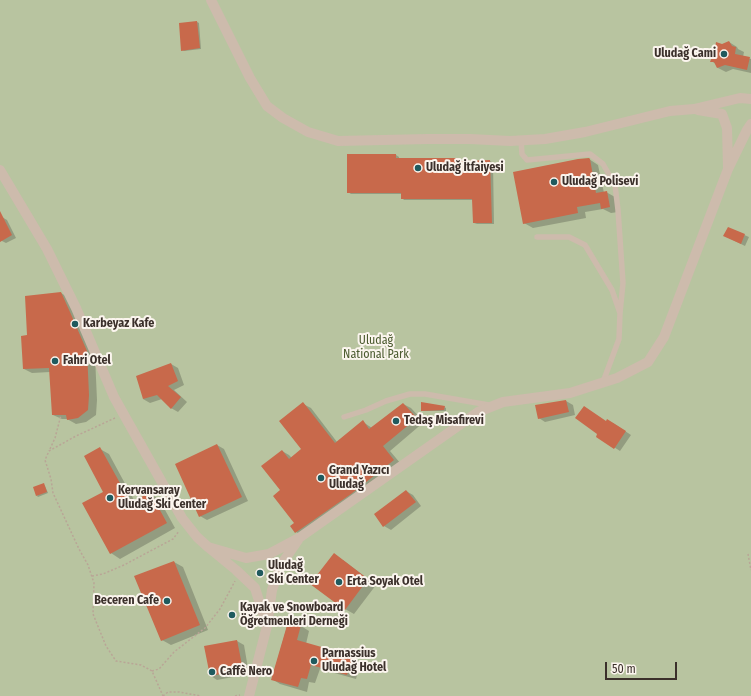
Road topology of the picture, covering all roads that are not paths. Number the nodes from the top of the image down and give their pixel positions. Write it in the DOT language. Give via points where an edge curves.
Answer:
graph roads {
  1 [pos="211,0"];
  2 [pos="751,99"];
  3 [pos="694,109"];
  4 [pos="751,124"];
  5 [pos="521,140"];
  6 [pos="728,169"];
  7 [pos="0,170"];
  8 [pos="537,237"];
  9 [pos="620,313"];
  10 [pos="603,382"];
  11 [pos="493,406"];
  12 [pos="344,417"];
  13 [pos="299,538"];
  14 [pos="208,547"];
  15 [pos="267,626"];
  16 [pos="249,696"];
  1 -- 5 [label="street" via="267,106 308,132 338,141"];
  2 -- 3 [label="street" via="740,98"];
  3 -- 5 [label="street" via="670,112 585,132"];
  3 -- 6 [label="street" via="722,114 727,128"];
  4 -- 6 [label="street"];
  5 -- 9 [label="lane" via="522,154 527,160 590,154 603,164 615,185 618,210 623,283"];
  6 -- 10 [label="street" via="664,337 648,362"];
  7 -- 14 [label="street" via="47,249 76,308 114,397 182,518"];
  8 -- 9 [label="lane" via="568,237 585,245 612,290"];
  9 -- 10 [label="lane" via="619,338"];
  10 -- 11 [label="street" via="570,393 503,402"];
  11 -- 12 [label="lane" via="425,394 410,394"];
  11 -- 13 [label="street" via="478,412"];
  13 -- 14 [label="street" via="269,554 246,558"];
  13 -- 15 [label="street" via="281,565 272,590"];
  14 -- 15 [label="street" via="255,588"];
  15 -- 16 [label="street"];
}
